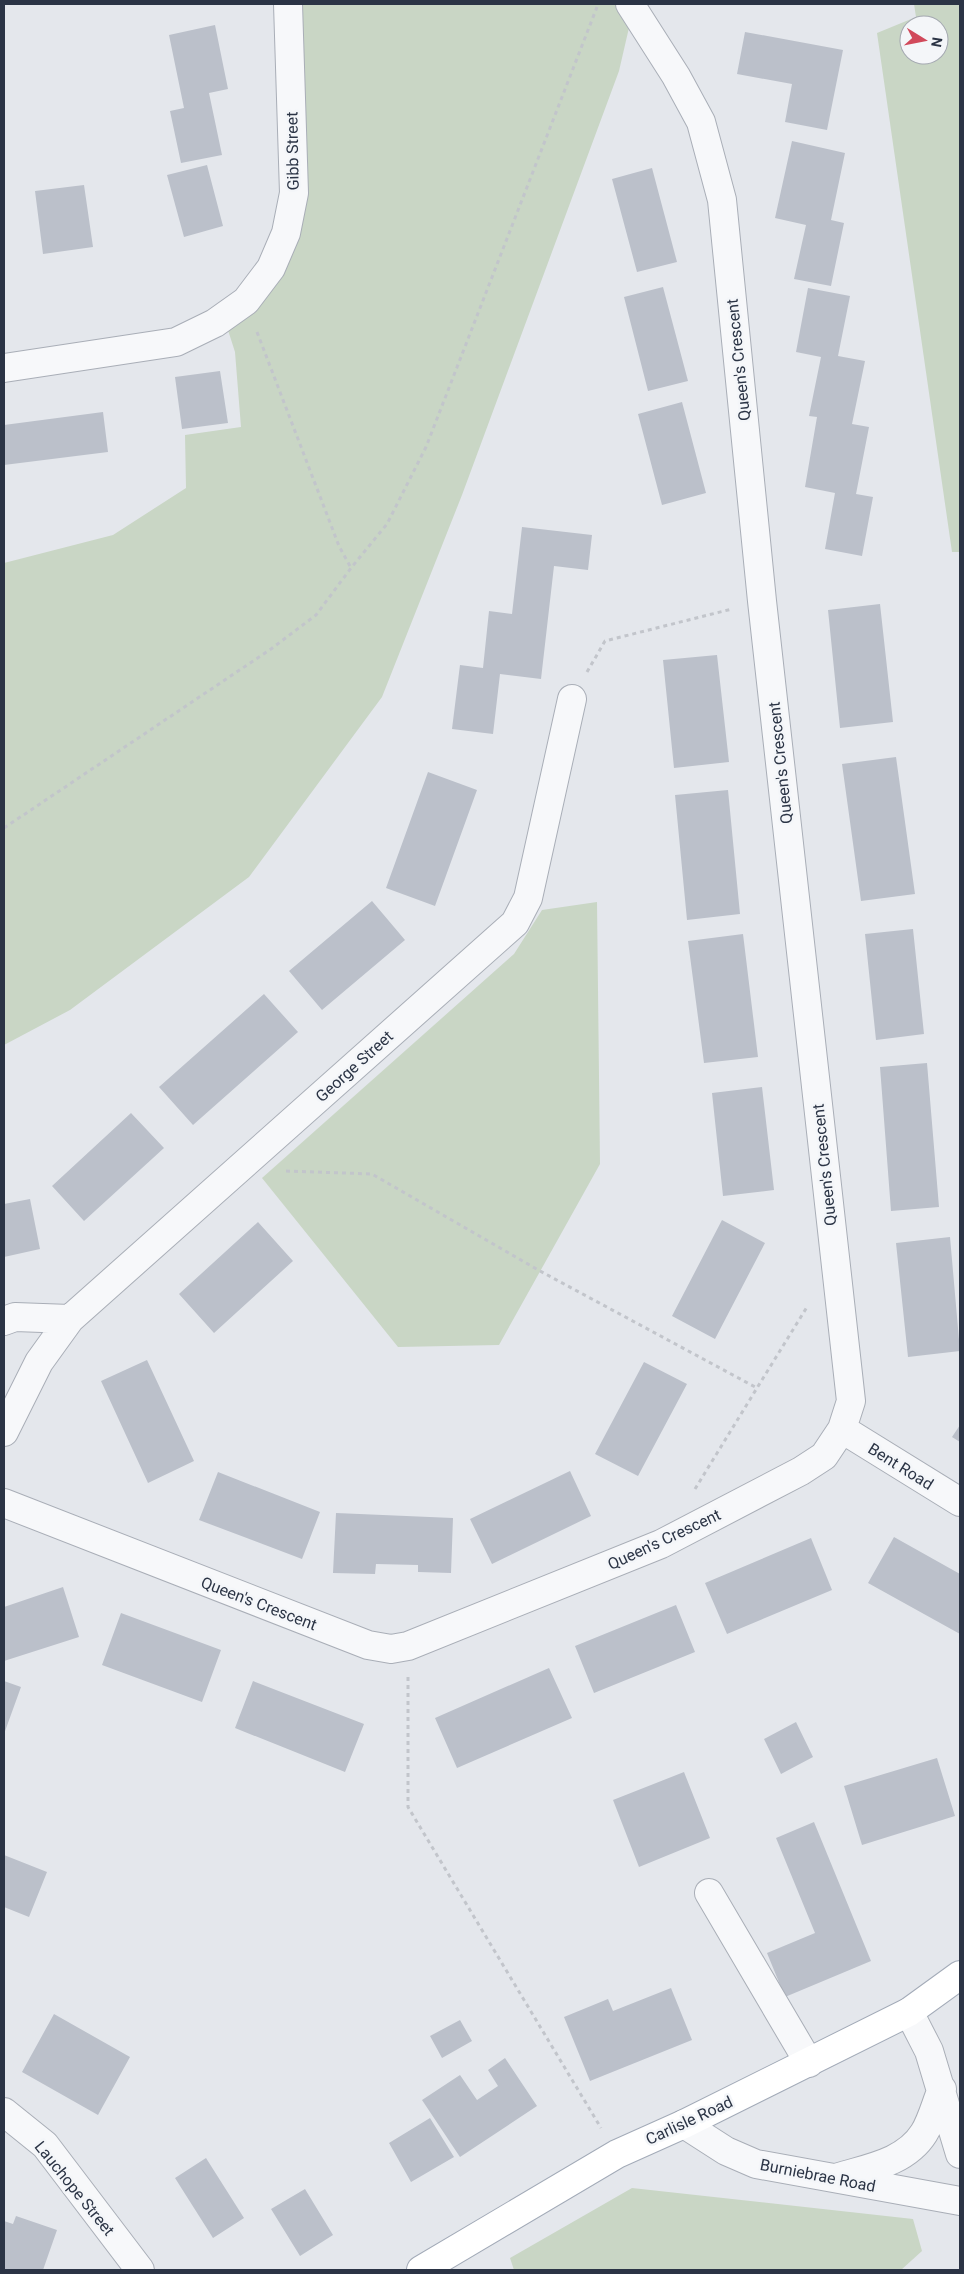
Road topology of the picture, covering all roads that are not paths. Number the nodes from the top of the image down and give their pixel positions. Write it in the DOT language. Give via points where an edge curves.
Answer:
graph roads {
  1 [pos="288,4"];
  2 [pos="637,8"];
  3 [pos="4,368"];
  4 [pos="572,699"];
  5 [pos="70,1319"];
  6 [pos="4,1321"];
  7 [pos="842,1429"];
  8 [pos="4,1432"];
  9 [pos="4,1502"];
  10 [pos="960,1502"];
  11 [pos="710,1893"];
  12 [pos="960,1975"];
  13 [pos="909,2012"];
  14 [pos="809,2063"];
  15 [pos="942,2089"];
  16 [pos="4,2112"];
  17 [pos="684,2124"];
  18 [pos="960,2154"];
  19 [pos="832,2179"];
  20 [pos="960,2201"];
  21 [pos="140,2270"];
  22 [pos="421,2270"];
  1 -- 3 [label="street, Gibb Street" via="294,193 286,233 271,268 246,301 215,323 176,342"];
  2 -- 7 [label="street, Queen's Crescent" via="700,122 722,200 762,601 851,1400"];
  4 -- 5 [label="street, George Street" via="528,898 516,923"];
  5 -- 6 [label="street" via="15,1317"];
  5 -- 8 [label="street, George Street" via="39,1362"];
  7 -- 9 [label="street, Queen's Crescent" via="824,1456 801,1471 661,1544 408,1646 391,1649 368,1645"];
  7 -- 10 [label="street, Bent Road"];
  11 -- 14 [label="street"];
  12 -- 13 [label="main road, Carlisle Road"];
  13 -- 14 [label="main road, Carlisle Road"];
  13 -- 15 [label="street" via="929,2052"];
  14 -- 17 [label="main road, Carlisle Road"];
  15 -- 18 [label="street"];
  15 -- 19 [label="street" via="924,2133 901,2155 882,2165"];
  16 -- 21 [label="street, Lauchope Street" via="46,2145"];
  17 -- 19 [label="street, Burniebrae Road" via="726,2151 756,2164"];
  17 -- 22 [label="main road, Carlisle Road" via="616,2154"];
  19 -- 20 [label="street, Burniebrae Road"];
}
